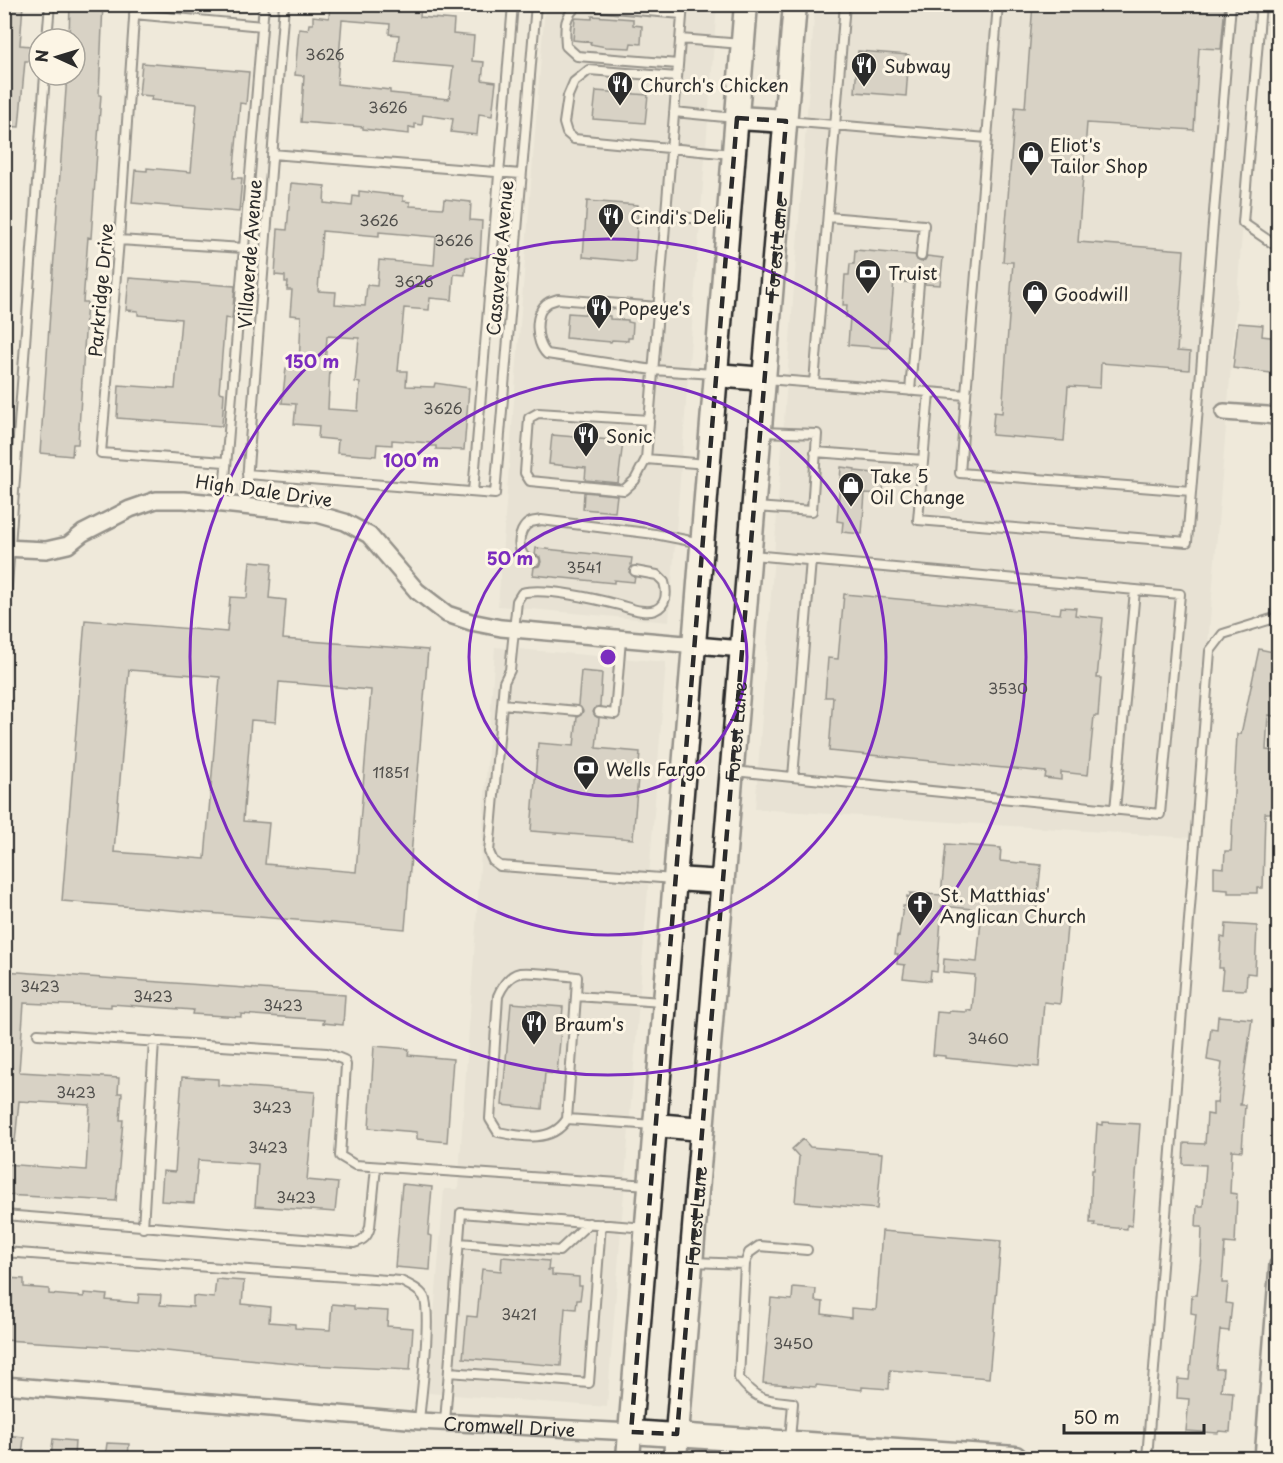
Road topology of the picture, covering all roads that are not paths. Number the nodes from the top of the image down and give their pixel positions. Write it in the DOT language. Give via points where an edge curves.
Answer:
graph roads {
  1 [pos="50,4"];
  2 [pos="135,4"];
  3 [pos="264,4"];
  4 [pos="284,4"];
  5 [pos="513,4"];
  6 [pos="536,4"];
  7 [pos="683,4"];
  8 [pos="746,4"];
  9 [pos="795,4"];
  10 [pos="845,4"];
  11 [pos="998,4"];
  12 [pos="1231,4"];
  13 [pos="1261,4"];
  14 [pos="134,14"];
  15 [pos="682,14"];
  16 [pos="262,26"];
  17 [pos="49,27"];
  18 [pos="680,39"];
  19 [pos="743,44"];
  20 [pos="678,64"];
  21 [pos="677,77"];
  22 [pos="44,87"];
  23 [pos="674,112"];
  24 [pos="737,118"];
  25 [pos="786,121"];
  26 [pos="836,125"];
  27 [pos="987,138"];
  28 [pos="671,149"];
  29 [pos="272,154"];
  30 [pos="734,154"];
  31 [pos="500,172"];
  32 [pos="521,174"];
  33 [pos="666,216"];
  34 [pos="828,217"];
  35 [pos="729,221"];
  36 [pos="119,240"];
  37 [pos="1278,247"];
  38 [pos="243,248"];
  39 [pos="921,256"];
  40 [pos="919,283"];
  41 [pos="658,307"];
  42 [pos="653,370"];
  43 [pos="716,375"];
  44 [pos="764,379"];
  45 [pos="814,383"];
  46 [pos="910,391"];
  47 [pos="929,392"];
  48 [pos="966,395"];
  49 [pos="1224,412"];
  50 [pos="1278,417"];
  51 [pos="649,420"];
  52 [pos="760,432"];
  53 [pos="815,452"];
  54 [pos="646,459"];
  55 [pos="923,460"];
  56 [pos="225,462"];
  57 [pos="709,464"];
  58 [pos="247,474"];
  59 [pos="1191,491"];
  60 [pos="473,492"];
  61 [pos="222,504"];
  62 [pos="245,506"];
  63 [pos="754,507"];
  64 [pos="702,543"];
  65 [pos="7,548"];
  66 [pos="750,555"];
  67 [pos="811,560"];
  68 [pos="534,561"];
  69 [pos="635,571"];
  70 [pos="1134,590"];
  71 [pos="1278,617"];
  72 [pos="4,626"];
  73 [pos="514,629"];
  74 [pos="621,639"];
  75 [pos="694,646"];
  76 [pos="742,649"];
  77 [pos="502,704"];
  78 [pos="577,711"];
  79 [pos="600,712"];
  80 [pos="732,770"];
  81 [pos="793,777"];
  82 [pos="1115,810"];
  83 [pos="675,879"];
  84 [pos="723,882"];
  85 [pos="576,996"];
  86 [pos="665,1002"];
  87 [pos="38,1034"];
  88 [pos="154,1041"];
  89 [pos="567,1119"];
  90 [pos="655,1125"];
  91 [pos="702,1129"];
  92 [pos="376,1167"];
  93 [pos="651,1185"];
  94 [pos="4,1215"];
  95 [pos="588,1223"];
  96 [pos="601,1224"];
  97 [pos="143,1228"];
  98 [pos="647,1228"];
  99 [pos="459,1243"];
  100 [pos="807,1250"];
  101 [pos="4,1252"];
  102 [pos="691,1262"];
  103 [pos="745,1264"];
  104 [pos="1278,1265"];
  105 [pos="449,1372"];
  106 [pos="4,1385"];
  107 [pos="419,1420"];
  108 [pos="445,1422"];
  109 [pos="631,1432"];
  110 [pos="677,1434"];
  111 [pos="789,1444"];
  112 [pos="628,1458"];
  113 [pos="675,1458"];
  114 [pos="1015,1458"];
  115 [pos="1147,1458"];
  116 [pos="1263,1458"];
  1 -- 17 [label="lane"];
  2 -- 14 [label="lane, Parkridge Drive"];
  3 -- 16 [label="lane"];
  4 -- 29 [label="lane, Villaverde Avenue"];
  5 -- 31 [label="lane, Casaverde Avenue"];
  6 -- 32 [label="lane, Casaverde Avenue"];
  7 -- 15 [label="lane"];
  8 -- 19 [label="main road"];
  9 -- 25 [label="main road, Forest Lane"];
  10 -- 26 [label="lane"];
  11 -- 27 [label="lane"];
  12 -- 59 [label="lane"];
  13 -- 37 [label="lane" via="1243,224"];
  14 -- 16 [label="lane"];
  14 -- 36 [label="lane, Parkridge Drive"];
  15 -- 18 [label="lane"];
  15 -- 20 [label="lane" via="578,5 565,25 566,46 577,56"];
  16 -- 38 [label="lane"];
  18 -- 19 [label="lane"];
  18 -- 20 [label="lane"];
  19 -- 24 [label="main road"];
  20 -- 21 [label="lane"];
  21 -- 23 [label="lane"];
  21 -- 28 [label="lane" via="589,70 574,82 564,123 574,139"];
  22 -- 65 [label="lane"];
  23 -- 24 [label="lane"];
  23 -- 28 [label="lane"];
  24 -- 25 [label="main road"];
  24 -- 30 [label="main road"];
  25 -- 26 [label="lane"];
  25 -- 44 [label="main road, Forest Lane"];
  26 -- 27 [label="lane"];
  26 -- 34 [label="lane"];
  27 -- 48 [label="lane"];
  28 -- 30 [label="lane"];
  28 -- 33 [label="lane"];
  29 -- 31 [label="lane"];
  29 -- 58 [label="lane, Villaverde Avenue"];
  30 -- 35 [label="main road"];
  31 -- 32 [label="lane"];
  31 -- 60 [label="lane, Casaverde Avenue"];
  32 -- 60 [label="lane, Casaverde Avenue" via="495,494"];
  33 -- 35 [label="lane"];
  33 -- 41 [label="lane"];
  34 -- 39 [label="lane" via="924,225"];
  34 -- 45 [label="lane"];
  35 -- 43 [label="main road"];
  36 -- 38 [label="lane"];
  36 -- 56 [label="lane, Parkridge Drive" via="101,453"];
  38 -- 56 [label="lane"];
  40 -- 46 [label="lane"];
  41 -- 42 [label="lane"];
  41 -- 42 [label="lane" via="558,299 540,312 537,334 547,354"];
  42 -- 43 [label="lane"];
  42 -- 51 [label="lane"];
  43 -- 44 [label="main road"];
  43 -- 57 [label="main road"];
  44 -- 45 [label="lane"];
  44 -- 52 [label="main road, Forest Lane"];
  45 -- 46 [label="lane"];
  46 -- 47 [label="lane"];
  47 -- 48 [label="lane"];
  47 -- 55 [label="lane"];
  48 -- 59 [label="lane" via="960,473"];
  49 -- 50 [label="street"];
  51 -- 54 [label="lane"];
  51 -- 54 [label="lane" via="538,412 529,418 525,473 530,481 624,490 635,480"];
  52 -- 53 [label="lane" via="817,434"];
  52 -- 63 [label="main road, Forest Lane"];
  53 -- 55 [label="lane"];
  53 -- 63 [label="lane" via="812,511"];
  54 -- 57 [label="lane"];
  55 -- 59 [label="lane" via="918,520 1187,542"];
  56 -- 61 [label="lane"];
  57 -- 64 [label="main road"];
  58 -- 60 [label="lane, Casaverde Avenue"];
  58 -- 62 [label="lane, Villaverde Avenue"];
  61 -- 62 [label="street, High Dale Drive"];
  61 -- 65 [label="street, High Dale Drive" via="156,500 83,533 68,545 46,550"];
  62 -- 73 [label="street, High Dale Drive" via="317,514 345,522 369,535 417,591 447,614"];
  63 -- 66 [label="main road, Forest Lane"];
  64 -- 68 [label="lane" via="541,520 524,528 519,548 528,561"];
  64 -- 75 [label="main road"];
  65 -- 72 [label="lane"];
  66 -- 67 [label="lane"];
  66 -- 76 [label="main road, Forest Lane"];
  67 -- 70 [label="lane"];
  67 -- 81 [label="lane"];
  69 -- 73 [label="lane" via="657,575 664,582 666,599 655,610 644,612 617,604 529,591 522,593 518,601"];
  70 -- 82 [label="lane"];
  70 -- 82 [label="lane" via="1180,594 1160,814"];
  71 -- 115 [label="lane" via="1223,634 1210,651"];
  73 -- 74 [label="street, High Dale Drive"];
  73 -- 77 [label="lane"];
  74 -- 75 [label="street, High Dale Drive"];
  74 -- 79 [label="lane" via="615,714"];
  75 -- 76 [label="street, High Dale Drive"];
  75 -- 83 [label="main road"];
  76 -- 80 [label="main road, Forest Lane"];
  77 -- 78 [label="lane"];
  77 -- 83 [label="lane" via="489,852 492,861 500,867"];
  80 -- 81 [label="lane"];
  80 -- 84 [label="main road, Forest Lane"];
  81 -- 82 [label="lane"];
  83 -- 84 [label="main road"];
  83 -- 86 [label="main road"];
  84 -- 91 [label="main road, Forest Lane"];
  85 -- 86 [label="lane"];
  85 -- 89 [label="lane"];
  85 -- 89 [label="lane" via="577,977 519,973 498,996 490,1119 498,1132 516,1136 537,1136 561,1128"];
  86 -- 90 [label="main road"];
  87 -- 88 [label="lane"];
  88 -- 92 [label="lane" via="327,1053 344,1060 340,1156 355,1165"];
  88 -- 97 [label="lane"];
  89 -- 90 [label="lane"];
  90 -- 91 [label="main road"];
  90 -- 93 [label="main road"];
  91 -- 102 [label="main road, Forest Lane"];
  92 -- 93 [label="lane"];
  92 -- 97 [label="lane" via="370,1227 367,1236 354,1244"];
  93 -- 98 [label="main road"];
  94 -- 97 [label="lane"];
  95 -- 96 [label="lane"];
  95 -- 99 [label="lane" via="559,1251"];
  95 -- 99 [label="lane" via="461,1213"];
  96 -- 98 [label="lane"];
  96 -- 105 [label="lane" via="589,1383"];
  98 -- 109 [label="main road"];
  99 -- 105 [label="lane"];
  100 -- 103 [label="lane" via="759,1246 749,1252"];
  101 -- 107 [label="lane" via="401,1281 424,1297 428,1315"];
  102 -- 103 [label="lane"];
  102 -- 110 [label="main road, Forest Lane"];
  103 -- 111 [label="lane" via="739,1378 749,1391 764,1400 793,1403"];
  104 -- 116 [label="street"];
  105 -- 108 [label="lane"];
  106 -- 107 [label="street, Cromwell Drive"];
  107 -- 108 [label="street, Cromwell Drive"];
  108 -- 109 [label="street, Cromwell Drive"];
  109 -- 110 [label="main road, Cromwell Drive"];
  109 -- 112 [label="main road"];
  110 -- 111 [label="main road, Cromwell Drive"];
  110 -- 113 [label="main road, Forest Lane"];
  111 -- 114 [label="main road, Cromwell Drive"];
}
